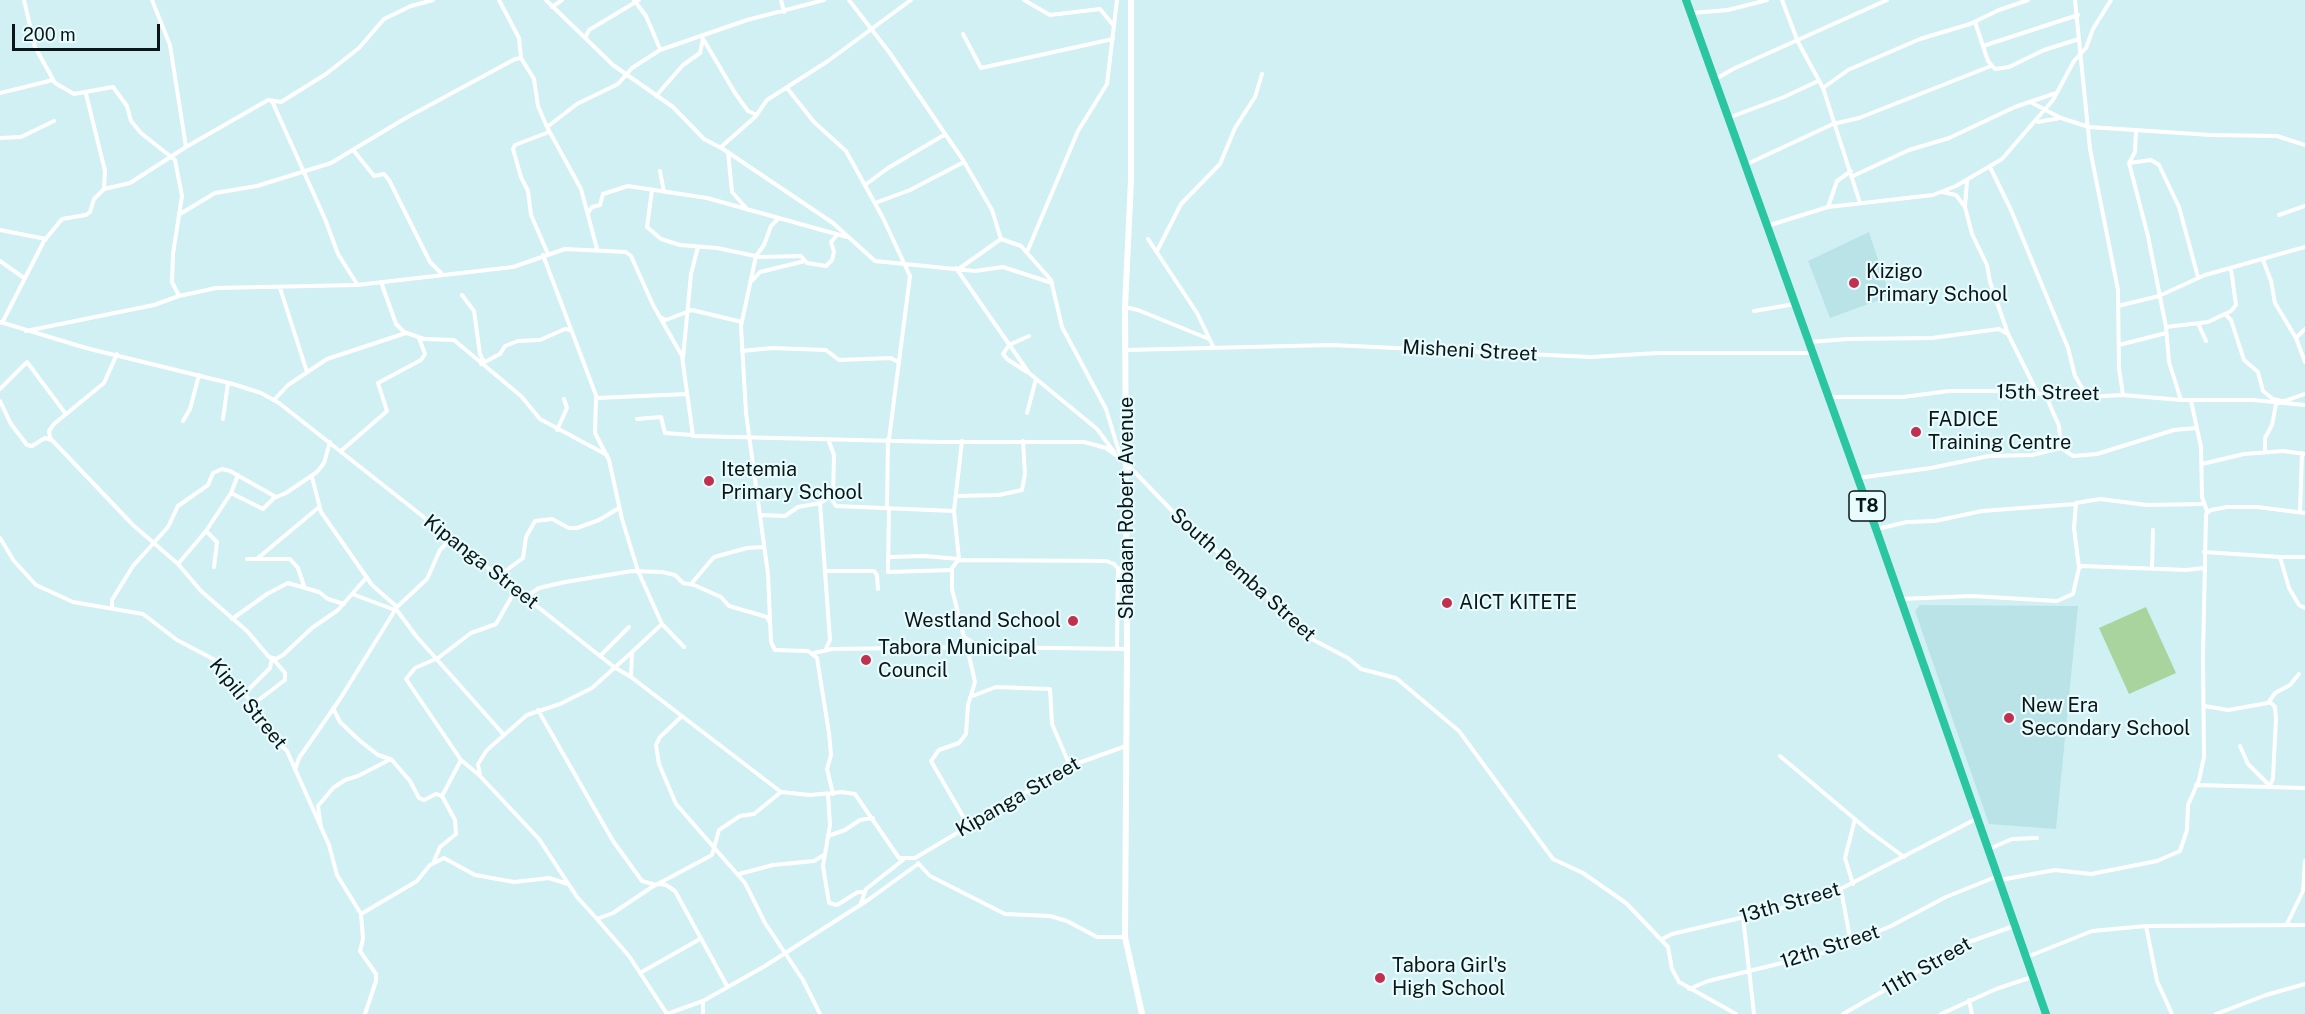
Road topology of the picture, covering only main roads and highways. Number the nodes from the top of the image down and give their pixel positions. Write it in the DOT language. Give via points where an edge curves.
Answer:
graph roads {
  1 [pos="1686,0"];
  2 [pos="2046,1014"];
  1 -- 2 [label="highway, T8"];
}
